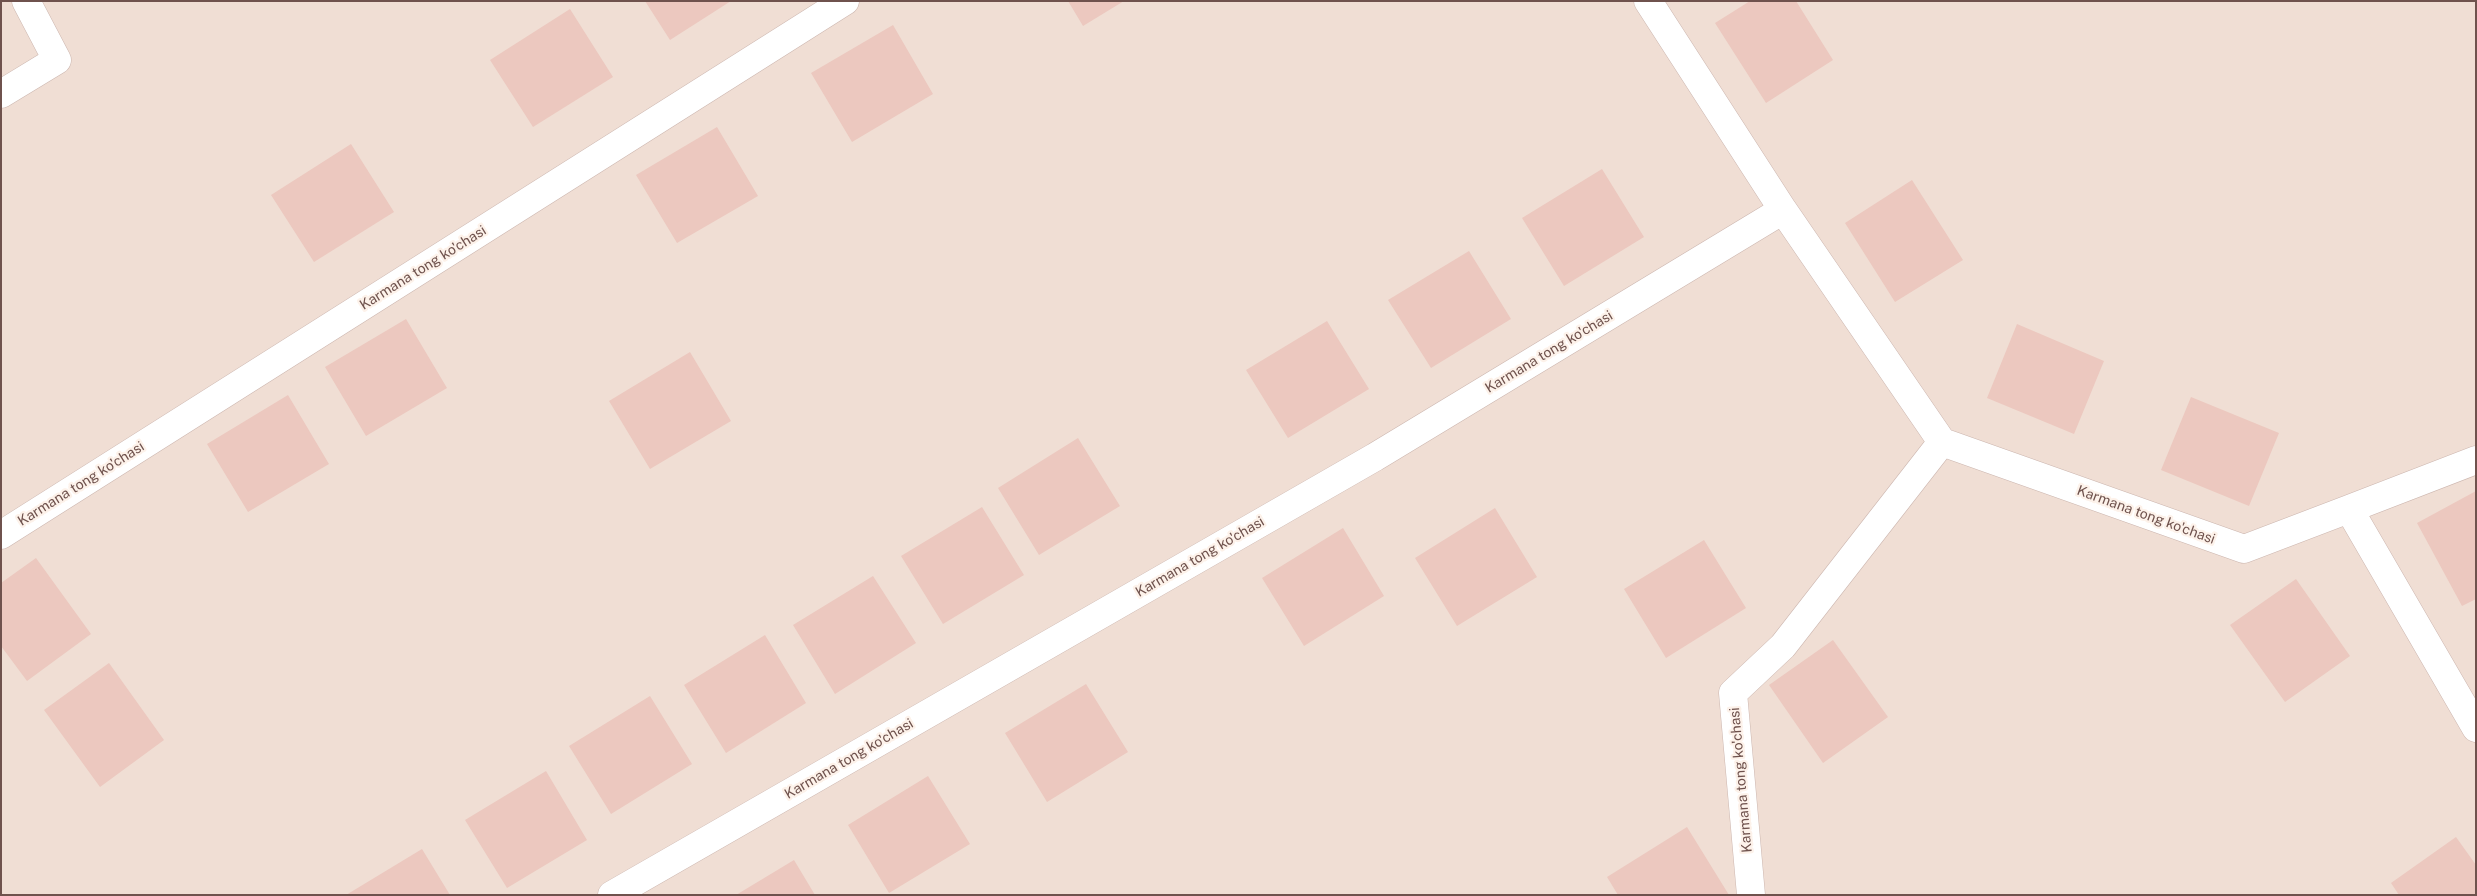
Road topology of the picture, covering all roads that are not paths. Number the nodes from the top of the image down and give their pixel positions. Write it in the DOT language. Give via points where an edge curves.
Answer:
graph roads {
  1 [pos="26,1"];
  2 [pos="845,1"];
  3 [pos="1648,1"];
  4 [pos="1,94"];
  5 [pos="1783,210"];
  6 [pos="1942,442"];
  7 [pos="2476,460"];
  8 [pos="2349,509"];
  9 [pos="1,535"];
  10 [pos="2476,728"];
  11 [pos="612,895"];
  12 [pos="1751,895"];
  1 -- 4 [label="street" via="57,60"];
  2 -- 9 [label="street, Karmana tong ko'chasi"];
  3 -- 5 [label="street"];
  5 -- 6 [label="street"];
  5 -- 11 [label="street, Karmana tong ko'chasi" via="1375,457"];
  6 -- 8 [label="street, Karmana tong ko'chasi" via="2244,549"];
  6 -- 12 [label="street, Karmana tong ko'chasi" via="1783,646 1733,693"];
  7 -- 8 [label="street, Karmana tong ko'chasi"];
  8 -- 10 [label="street"];
}
